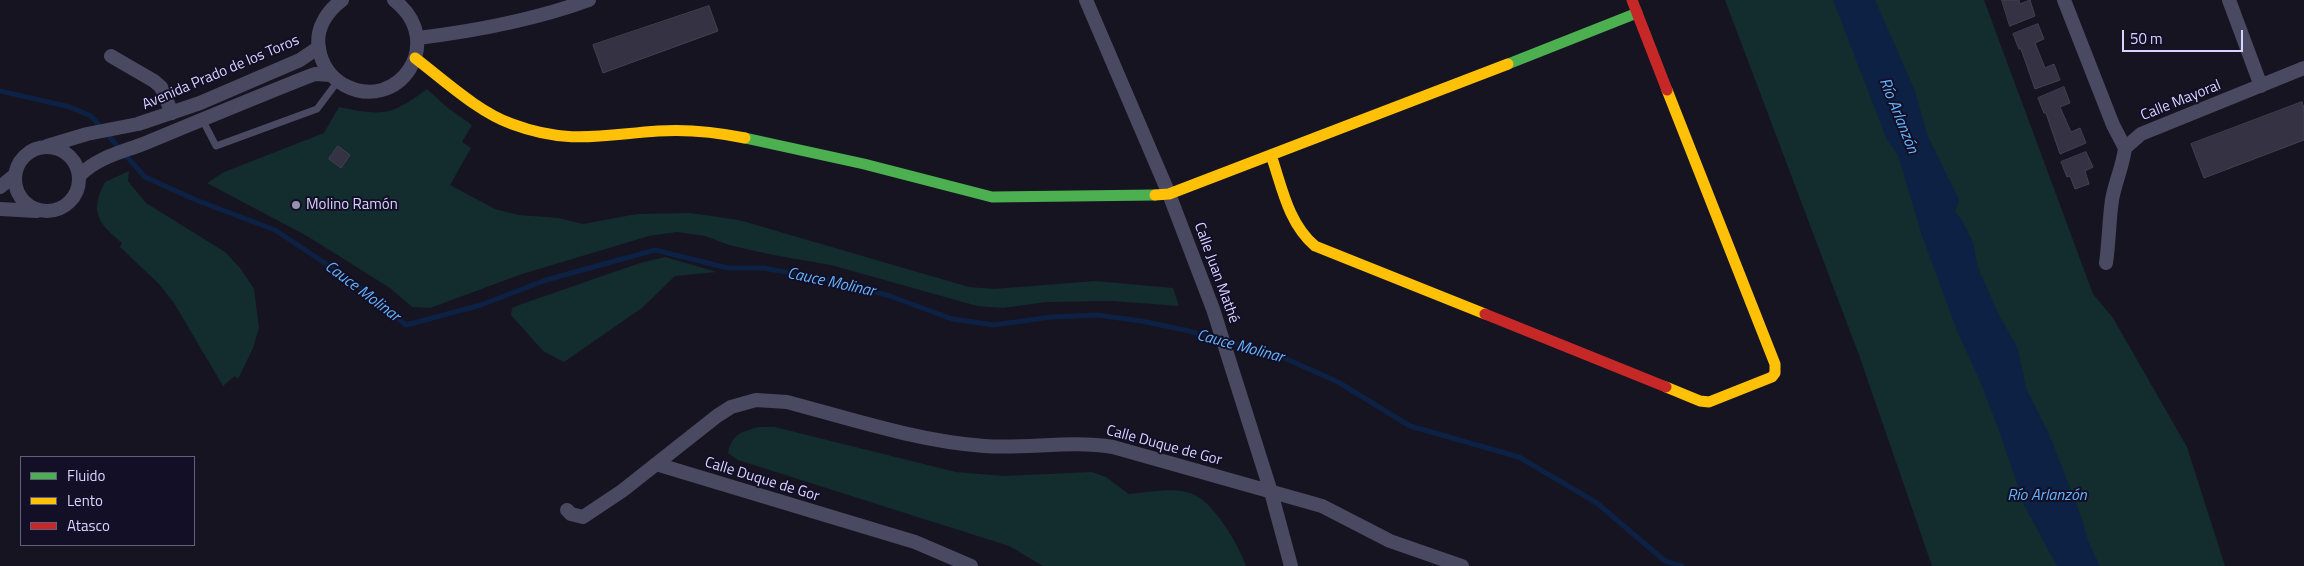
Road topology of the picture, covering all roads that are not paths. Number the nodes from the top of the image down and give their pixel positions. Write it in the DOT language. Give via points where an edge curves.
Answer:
graph roads {
  1 [pos="342,0"];
  2 [pos="394,0"];
  3 [pos="589,0"];
  4 [pos="1086,0"];
  5 [pos="1632,0"];
  6 [pos="2064,0"];
  7 [pos="2229,0"];
  8 [pos="1637,13"];
  9 [pos="418,38"];
  10 [pos="318,47"];
  11 [pos="111,56"];
  12 [pos="415,58"];
  13 [pos="2304,68"];
  14 [pos="334,78"];
  15 [pos="2262,86"];
  16 [pos="172,113"];
  17 [pos="202,119"];
  18 [pos="46,146"];
  19 [pos="2125,148"];
  20 [pos="1271,155"];
  21 [pos="15,175"];
  22 [pos="80,175"];
  23 [pos="0,187"];
  24 [pos="1169,194"];
  25 [pos="0,209"];
  26 [pos="46,212"];
  27 [pos="2106,262"];
  28 [pos="656,464"];
  29 [pos="1271,492"];
  30 [pos="567,510"];
  31 [pos="972,566"];
  32 [pos="1291,566"];
  33 [pos="1462,566"];
  1 -- 10 [label="street" via="325,18 319,32"];
  2 -- 9 [label="street" via="414,22"];
  3 -- 9 [label="street" via="553,13"];
  4 -- 24 [label="street, Calle Juan Mathé"];
  5 -- 8 [label="street"];
  6 -- 19 [label="street"];
  7 -- 15 [label="street"];
  8 -- 20 [label="street"];
  8 -- 20 [label="street" via="1776,369 1772,377 1709,402 1683,395 1315,246 1303,237 1297,226"];
  9 -- 12 [label="street"];
  10 -- 14 [label="street" via="322,62"];
  10 -- 16 [label="street, Avenida Prado de los Toros" via="300,60"];
  11 -- 16 [label="street" via="161,87"];
  12 -- 14 [label="street" via="397,83 383,90 367,92 352,89"];
  12 -- 24 [label="street" via="489,113 541,133 596,138 667,131 722,133 864,164 992,197"];
  13 -- 15 [label="street, Calle Mayoral"];
  14 -- 17 [label="street" via="315,74"];
  14 -- 17 [label="lane" via="317,109 216,146"];
  15 -- 19 [label="street, Calle Mayoral" via="2141,134"];
  16 -- 18 [label="street, Avenida Prado de los Toros" via="134,126 87,134"];
  17 -- 22 [label="street" via="106,157 88,166"];
  18 -- 21 [label="street" via="26,155"];
  18 -- 22 [label="street" via="68,154"];
  19 -- 27 [label="street" via="2112,200"];
  20 -- 24 [label="street"];
  21 -- 23 [label="street"];
  21 -- 26 [label="street" via="19,195 26,204"];
  22 -- 26 [label="street" via="79,188 73,199 63,208"];
  24 -- 29 [label="street, Calle Juan Mathé" via="1230,358"];
  25 -- 26 [label="street"];
  28 -- 29 [label="street, Calle Duque de Gor" via="731,407 756,400 771,400 965,444 1008,447 1083,442 1113,447"];
  28 -- 30 [label="street, Calle Duque de Gor" via="622,492 583,517"];
  28 -- 31 [label="street, Calle Duque de Gor" via="916,542"];
  29 -- 32 [label="street, Calle Juan Mathé"];
  29 -- 33 [label="street, Calle Duque de Gor" via="1322,506 1390,541"];
}
